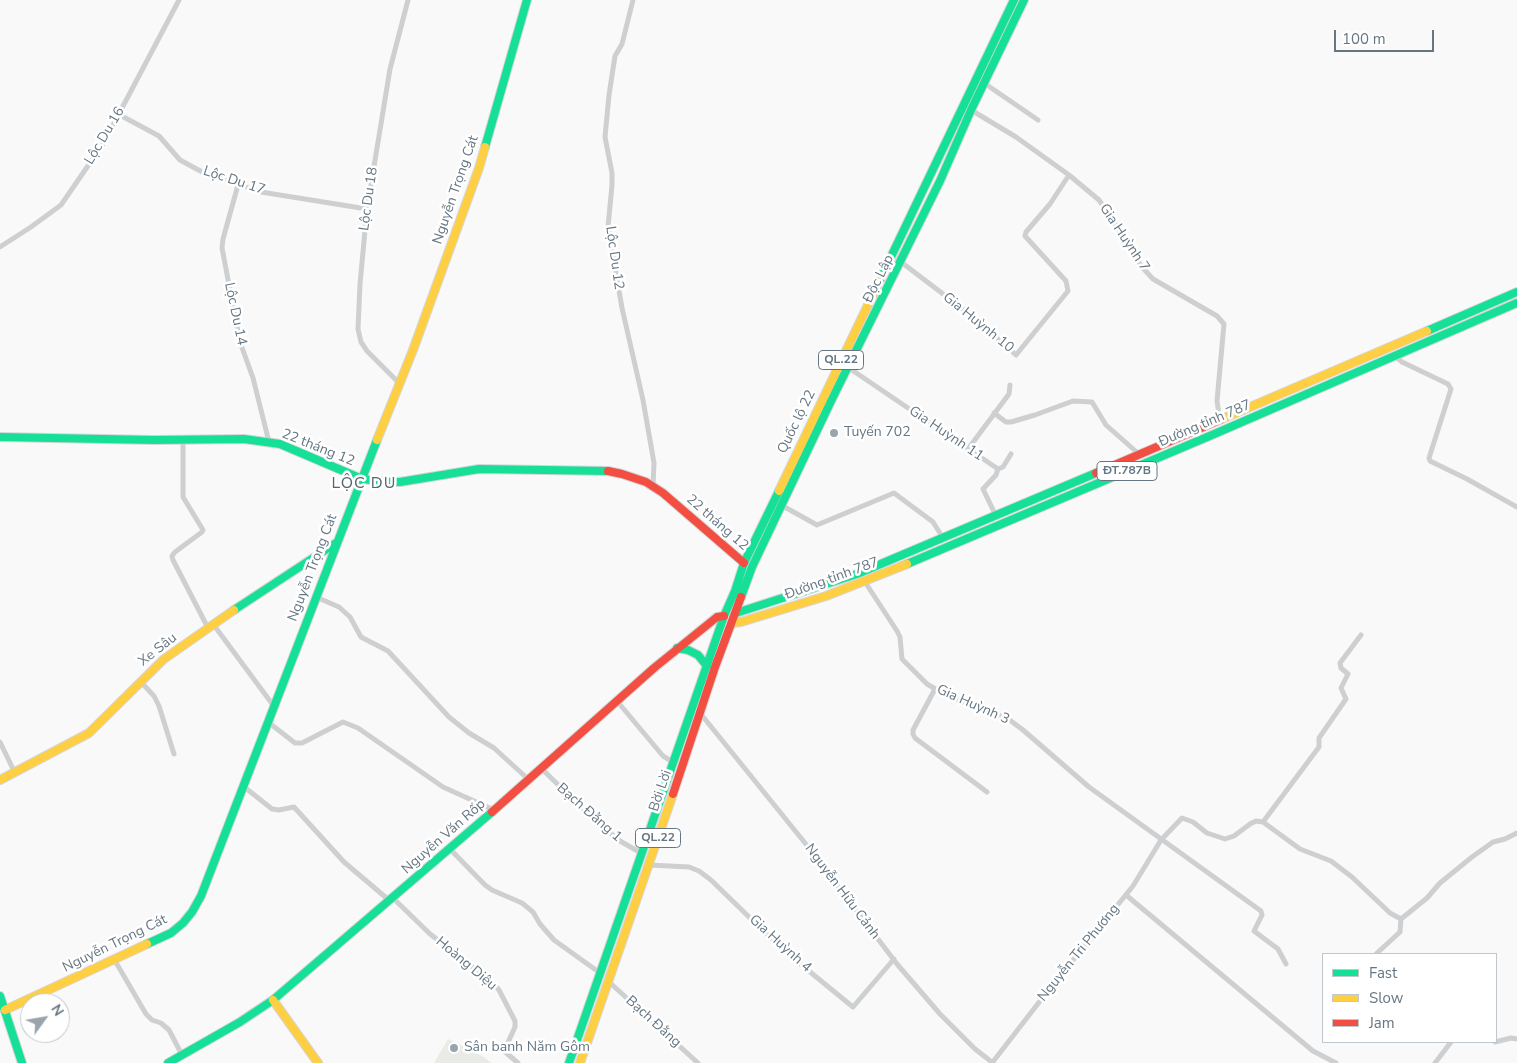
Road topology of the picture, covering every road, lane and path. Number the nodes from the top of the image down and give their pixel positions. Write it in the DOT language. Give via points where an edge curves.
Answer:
graph roads {
  1 [pos="179,0"];
  2 [pos="408,0"];
  3 [pos="527,0"];
  4 [pos="633,0"];
  5 [pos="1014,0"];
  6 [pos="1024,0"];
  7 [pos="984,83"];
  8 [pos="963,106"];
  9 [pos="971,110"];
  10 [pos="118,114"];
  11 [pos="1038,120"];
  12 [pos="1070,176"];
  13 [pos="238,185"];
  14 [pos="367,209"];
  15 [pos="0,247"];
  16 [pos="901,262"];
  17 [pos="1517,292"];
  18 [pos="1517,303"];
  19 [pos="1395,356"];
  20 [pos="849,368"];
  21 [pos="401,385"];
  22 [pos="1010,385"];
  23 [pos="994,413"];
  24 [pos="1220,421"];
  25 [pos="0,437"];
  26 [pos="183,440"];
  27 [pos="269,442"];
  28 [pos="968,449"];
  29 [pos="1011,454"];
  30 [pos="1140,455"];
  31 [pos="998,468"];
  32 [pos="362,479"];
  33 [pos="653,486"];
  34 [pos="781,505"];
  35 [pos="1517,507"];
  36 [pos="996,516"];
  37 [pos="943,538"];
  38 [pos="336,543"];
  39 [pos="744,563"];
  40 [pos="752,567"];
  41 [pos="865,582"];
  42 [pos="316,596"];
  43 [pos="736,613"];
  44 [pos="724,616"];
  45 [pos="732,622"];
  46 [pos="210,626"];
  47 [pos="1362,635"];
  48 [pos="676,648"];
  49 [pos="707,666"];
  50 [pos="140,681"];
  51 [pos="934,689"];
  52 [pos="617,700"];
  53 [pos="273,705"];
  54 [pos="700,713"];
  55 [pos="268,722"];
  56 [pos="0,742"];
  57 [pos="174,754"];
  58 [pos="673,762"];
  59 [pos="541,768"];
  60 [pos="15,773"];
  61 [pos="528,779"];
  62 [pos="0,780"];
  63 [pos="243,786"];
  64 [pos="987,792"];
  65 [pos="494,810"];
  66 [pos="1263,822"];
  67 [pos="1517,833"];
  68 [pos="1161,840"];
  69 [pos="450,849"];
  70 [pos="642,853"];
  71 [pos="649,865"];
  72 [pos="1126,895"];
  73 [pos="391,899"];
  74 [pos="1402,918"];
  75 [pos="1377,953"];
  76 [pos="114,959"];
  77 [pos="894,959"];
  78 [pos="1286,964"];
  79 [pos="601,974"];
  80 [pos="608,981"];
  81 [pos="0,996"];
  82 [pos="273,1000"];
  83 [pos="5,1010"];
  84 [pos="1517,1039"];
  85 [pos="1497,1042"];
  86 [pos="1449,1043"];
  87 [pos="182,1055"];
  88 [pos="22,1063"];
  89 [pos="168,1063"];
  90 [pos="318,1063"];
  91 [pos="518,1063"];
  92 [pos="569,1063"];
  93 [pos="580,1063"];
  94 [pos="698,1063"];
  95 [pos="993,1063"];
  96 [pos="1336,1063"];
  97 [pos="1435,1063"];
  1 -- 10 [label="street, Lộc Du 16"];
  2 -- 14 [label="street, Lộc Du 18" via="390,69"];
  3 -- 21 [label="main road, Nguyễn Trọng Cát" via="479,168"];
  4 -- 33 [label="street, Lộc Du 12" via="622,44 615,56 609,95 605,137 612,185 608,227 622,308 644,400 654,463"];
  5 -- 8 [label="main road, QL.22"];
  6 -- 7 [label="main road, Độc Lập / QL.22"];
  7 -- 9 [label="main road, Độc Lập / QL.22"];
  7 -- 11 [label="street"];
  8 -- 9 [label="main road"];
  8 -- 39 [label="main road, Quốc lộ 22 / QL.22"];
  9 -- 12 [label="street, Gia Huỳnh 7"];
  9 -- 16 [label="main road, Độc Lập / QL.22"];
  10 -- 13 [label="street, Lộc Du 17" via="159,136 180,160"];
  10 -- 15 [label="street, Lộc Du 16" via="61,205"];
  12 -- 16 [label="street, Gia Huỳnh 10" via="1025,236 1066,282 1068,291 1016,355 972,316"];
  12 -- 24 [label="street, Gia Huỳnh 7" via="1099,200 1141,266 1153,279 1217,316 1224,324 1217,401"];
  13 -- 14 [label="street, Lộc Du 17" via="261,192"];
  13 -- 27 [label="street, Lộc Du 14" via="222,248 240,342"];
  14 -- 21 [label="street, Lộc Du 18" via="358,329 367,351"];
  16 -- 20 [label="main road, Độc Lập / QL.22"];
  17 -- 24 [label="main road, Đường tỉnh 787 / ĐT.787B"];
  18 -- 19 [label="main road, Đường tỉnh 787 / ĐT.787B"];
  19 -- 35 [label="street" via="1450,386 1429,458 1432,462"];
  19 -- 41 [label="main road, Đường tỉnh 787 / ĐT.787B"];
  20 -- 28 [label="street, Gia Huỳnh 11"];
  20 -- 34 [label="main road, Độc Lập / QL.22"];
  21 -- 32 [label="main road, Nguyễn Trọng Cát"];
  22 -- 23 [label="street" via="1009,394"];
  23 -- 28 [label="street"];
  23 -- 30 [label="street" via="1011,422 1072,401 1092,402 1106,425"];
  24 -- 30 [label="main road, Đường tỉnh 787 / ĐT.787B"];
  25 -- 26 [label="main road, 22 tháng 12"];
  26 -- 27 [label="main road, 22 tháng 12"];
  26 -- 46 [label="street" via="183,497 202,532 172,556"];
  27 -- 32 [label="main road, 22 tháng 12"];
  28 -- 31 [label="street, Gia Huỳnh 11"];
  29 -- 31 [label="street" via="1003,467"];
  30 -- 36 [label="main road, Đường tỉnh 787 / ĐT.787B"];
  31 -- 36 [label="street, Gia Huỳnh 11" via="983,489"];
  32 -- 33 [label="main road, 22 tháng 12" via="400,482 479,469 586,471 636,477"];
  32 -- 38 [label="main road, Nguyễn Trọng Cát"];
  33 -- 39 [label="main road, 22 tháng 12"];
  34 -- 37 [label="street" via="817,525 894,493 933,522"];
  34 -- 40 [label="main road, Độc Lập / QL.22"];
  36 -- 37 [label="main road, Đường tỉnh 787 / ĐT.787B"];
  37 -- 43 [label="main road, Đường tỉnh 787 / ĐT.787B" via="848,577"];
  38 -- 42 [label="main road, Nguyễn Trọng Cát"];
  38 -- 46 [label="main road, Xe Sâu"];
  39 -- 40 [label="main road, 22 tháng 12"];
  39 -- 44 [label="main road, Quốc lộ 22 / QL.22"];
  40 -- 43 [label="main road, QL.22"];
  41 -- 45 [label="main road, Đường tỉnh 787 / ĐT.787B" via="741,622"];
  41 -- 51 [label="street, Gia Huỳnh 3" via="900,636 902,658"];
  42 -- 53 [label="main road, Nguyễn Trọng Cát"];
  42 -- 61 [label="street" via="339,607 350,617 361,637 388,651 449,717 494,748"];
  43 -- 44 [label="main road, Đường tỉnh 787"];
  43 -- 45 [label="main road, Bời Lời / QL.22"];
  44 -- 45 [label="main road"];
  44 -- 48 [label="main road, Nguyễn Văn Rốp" via="717,617"];
  44 -- 49 [label="main road, Bời Lời / QL.22"];
  45 -- 54 [label="main road, Bời Lời / QL.22"];
  46 -- 50 [label="main road, Xe Sâu"];
  46 -- 53 [label="street"];
  47 -- 66 [label="street" via="1340,663 1348,674 1341,688 1346,699 1319,738 1319,747"];
  48 -- 49 [label="main road" via="698,655"];
  48 -- 52 [label="main road, Nguyễn Văn Rốp"];
  49 -- 58 [label="main road, Bời Lời / QL.22"];
  50 -- 57 [label="street" via="159,706"];
  50 -- 60 [label="main road, Xe Sâu" via="89,733"];
  51 -- 64 [label="street" via="913,730 915,738"];
  51 -- 68 [label="street, Gia Huỳnh 3" via="1007,718 1089,787"];
  52 -- 58 [label="street" via="663,756"];
  52 -- 59 [label="main road, Nguyễn Văn Rốp"];
  53 -- 55 [label="main road, Nguyễn Trọng Cát"];
  54 -- 71 [label="main road, Bời Lời / QL.22"];
  54 -- 77 [label="street, Nguyễn Hữu Cảnh"];
  55 -- 63 [label="main road, Nguyễn Trọng Cát"];
  55 -- 65 [label="street" via="295,743 302,743 343,722 358,728 443,787"];
  56 -- 60 [label="street"];
  58 -- 70 [label="main road, Bời Lời / QL.22"];
  59 -- 61 [label="main road, Nguyễn Văn Rốp"];
  59 -- 70 [label="street, Bạch Đằng 1" via="592,818 620,841"];
  60 -- 62 [label="main road, Xe Sâu"];
  61 -- 65 [label="main road, Nguyễn Văn Rốp"];
  63 -- 73 [label="street, Hoàng Diệu" via="272,809 294,807 344,862"];
  63 -- 76 [label="main road, Nguyễn Trọng Cát" via="192,912 171,933"];
  65 -- 69 [label="main road, Nguyễn Văn Rốp"];
  66 -- 68 [label="street, Nguyễn Tri Phương" via="1256,821 1225,839 1207,833 1194,822 1182,818"];
  66 -- 74 [label="street" via="1300,849 1331,861 1390,913"];
  67 -- 74 [label="street" via="1493,842 1472,857"];
  68 -- 72 [label="street, Nguyễn Tri Phương"];
  68 -- 78 [label="street, Gia Huỳnh 3" via="1261,911 1254,931 1278,949"];
  69 -- 73 [label="main road, Nguyễn Văn Rốp"];
  69 -- 79 [label="street" via="485,885 522,902 554,940"];
  70 -- 79 [label="main road, Bời Lời / QL.22"];
  71 -- 77 [label="street, Gia Huỳnh 4" via="689,867 712,880 782,949 853,1007"];
  71 -- 80 [label="main road, Bời Lời / QL.22"];
  72 -- 95 [label="street, Nguyễn Tri Phương"];
  72 -- 96 [label="street" via="1313,1051"];
  73 -- 82 [label="main road, Nguyễn Văn Rốp"];
  73 -- 91 [label="street, Hoàng Diệu" via="499,990 515,1021 504,1051"];
  74 -- 75 [label="street" via="1400,932"];
  76 -- 83 [label="main road, Nguyễn Trọng Cát"];
  76 -- 87 [label="street" via="146,1014 169,1030"];
  77 -- 95 [label="street, Nguyễn Hữu Cảnh" via="940,1014"];
  79 -- 92 [label="main road, Bời Lời / QL.22"];
  80 -- 93 [label="main road, Bời Lời / QL.22"];
  80 -- 94 [label="street, Bạch Đằng"];
  81 -- 83 [label="main road"];
  82 -- 87 [label="main road, Nguyễn Văn Rốp"];
  82 -- 90 [label="main road"];
  83 -- 88 [label="main road"];
  84 -- 85 [label="street"];
  86 -- 97 [label="street"];
  87 -- 89 [label="main road, Nguyễn Văn Rốp"];
}
